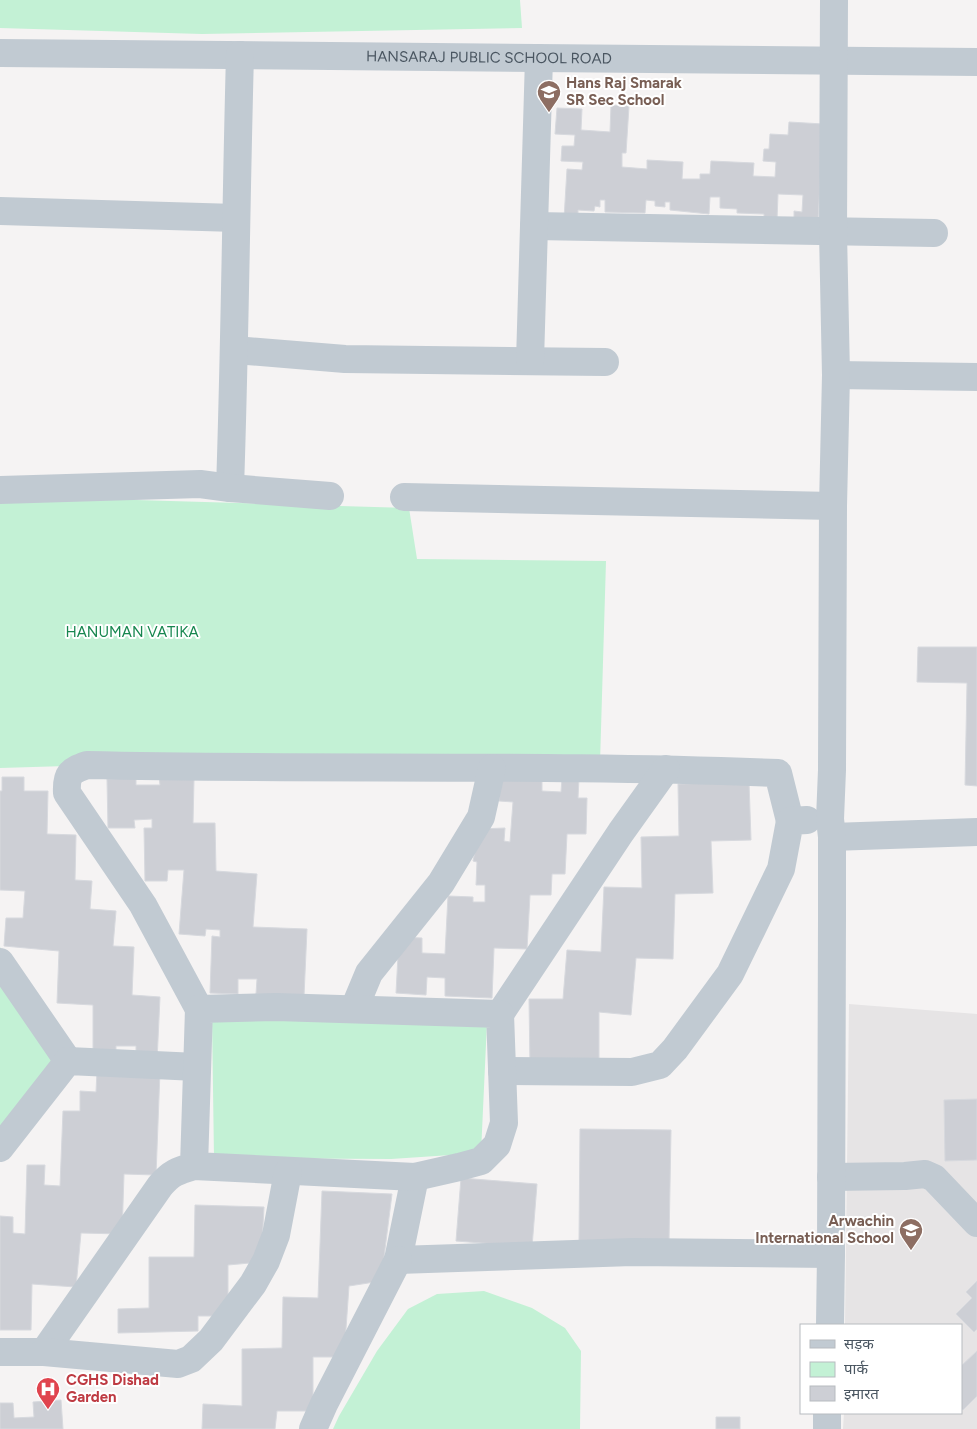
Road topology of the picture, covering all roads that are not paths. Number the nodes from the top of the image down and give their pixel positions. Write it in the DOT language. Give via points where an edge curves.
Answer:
graph roads {
  1 [pos="834,0"];
  2 [pos="0,53"];
  3 [pos="240,55"];
  4 [pos="539,58"];
  5 [pos="833,60"];
  6 [pos="977,62"];
  7 [pos="0,211"];
  8 [pos="236,218"];
  9 [pos="534,226"];
  10 [pos="833,232"];
  11 [pos="934,233"];
  12 [pos="235,350"];
  13 [pos="530,361"];
  14 [pos="605,362"];
  15 [pos="836,375"];
  16 [pos="977,377"];
  17 [pos="230,488"];
  18 [pos="0,490"];
  19 [pos="330,496"];
  20 [pos="404,497"];
  21 [pos="832,506"];
  22 [pos="492,768"];
  23 [pos="666,769"];
  24 [pos="790,821"];
  25 [pos="831,828"];
  26 [pos="977,832"];
  27 [pos="0,962"];
  28 [pos="199,1009"];
  29 [pos="354,1009"];
  30 [pos="500,1014"];
  31 [pos="68,1061"];
  32 [pos="197,1067"];
  33 [pos="502,1071"];
  34 [pos="0,1148"];
  35 [pos="194,1166"];
  36 [pos="288,1172"];
  37 [pos="415,1177"];
  38 [pos="832,1177"];
  39 [pos="977,1223"];
  40 [pos="832,1254"];
  41 [pos="398,1260"];
  42 [pos="830,1324"];
  43 [pos="0,1352"];
  44 [pos="44,1352"];
  45 [pos="827,1414"];
  46 [pos="313,1429"];
  47 [pos="827,1429"];
  1 -- 5 [label="street"];
  2 -- 3 [label="street, HANSARAJ PUBLIC SCHOOL ROAD"];
  3 -- 4 [label="street, HANSARAJ PUBLIC SCHOOL ROAD"];
  3 -- 8 [label="street"];
  4 -- 5 [label="street, HANSARAJ PUBLIC SCHOOL ROAD"];
  4 -- 9 [label="street"];
  5 -- 6 [label="street, HANSARAJ PUBLIC SCHOOL ROAD"];
  5 -- 10 [label="street"];
  7 -- 8 [label="street"];
  8 -- 12 [label="street"];
  9 -- 10 [label="street"];
  9 -- 13 [label="street"];
  10 -- 11 [label="street"];
  10 -- 15 [label="street"];
  12 -- 13 [label="street" via="346,359"];
  12 -- 17 [label="street"];
  13 -- 14 [label="street"];
  15 -- 16 [label="street"];
  15 -- 21 [label="street"];
  17 -- 18 [label="street" via="200,484"];
  17 -- 19 [label="street"];
  20 -- 21 [label="street"];
  21 -- 25 [label="street"];
  22 -- 23 [label="street"];
  22 -- 28 [label="street" via="234,768 87,764 73,770 66,780 67,793 143,905"];
  22 -- 29 [label="street" via="481,817 441,883 369,973"];
  23 -- 24 [label="street" via="778,773"];
  23 -- 30 [label="street"];
  24 -- 25 [label="street"];
  24 -- 33 [label="street" via="781,869 730,974 676,1049 660,1064 632,1072"];
  25 -- 26 [label="street"];
  25 -- 38 [label="street"];
  27 -- 31 [label="street"];
  28 -- 29 [label="street"];
  28 -- 32 [label="street"];
  29 -- 30 [label="street"];
  30 -- 33 [label="street"];
  31 -- 32 [label="street"];
  31 -- 34 [label="street"];
  32 -- 35 [label="street"];
  33 -- 37 [label="street" via="504,1123 497,1145 481,1161"];
  35 -- 36 [label="street"];
  35 -- 44 [label="street" via="170,1174 160,1186"];
  36 -- 37 [label="street"];
  36 -- 44 [label="street" via="276,1235 266,1261 211,1340 191,1359 178,1364"];
  37 -- 41 [label="street"];
  38 -- 39 [label="street" via="925,1174 934,1178"];
  38 -- 40 [label="street"];
  40 -- 41 [label="street" via="632,1252"];
  40 -- 42 [label="street"];
  41 -- 46 [label="street"];
  43 -- 44 [label="street"];
  45 -- 47 [label="street"];
}
